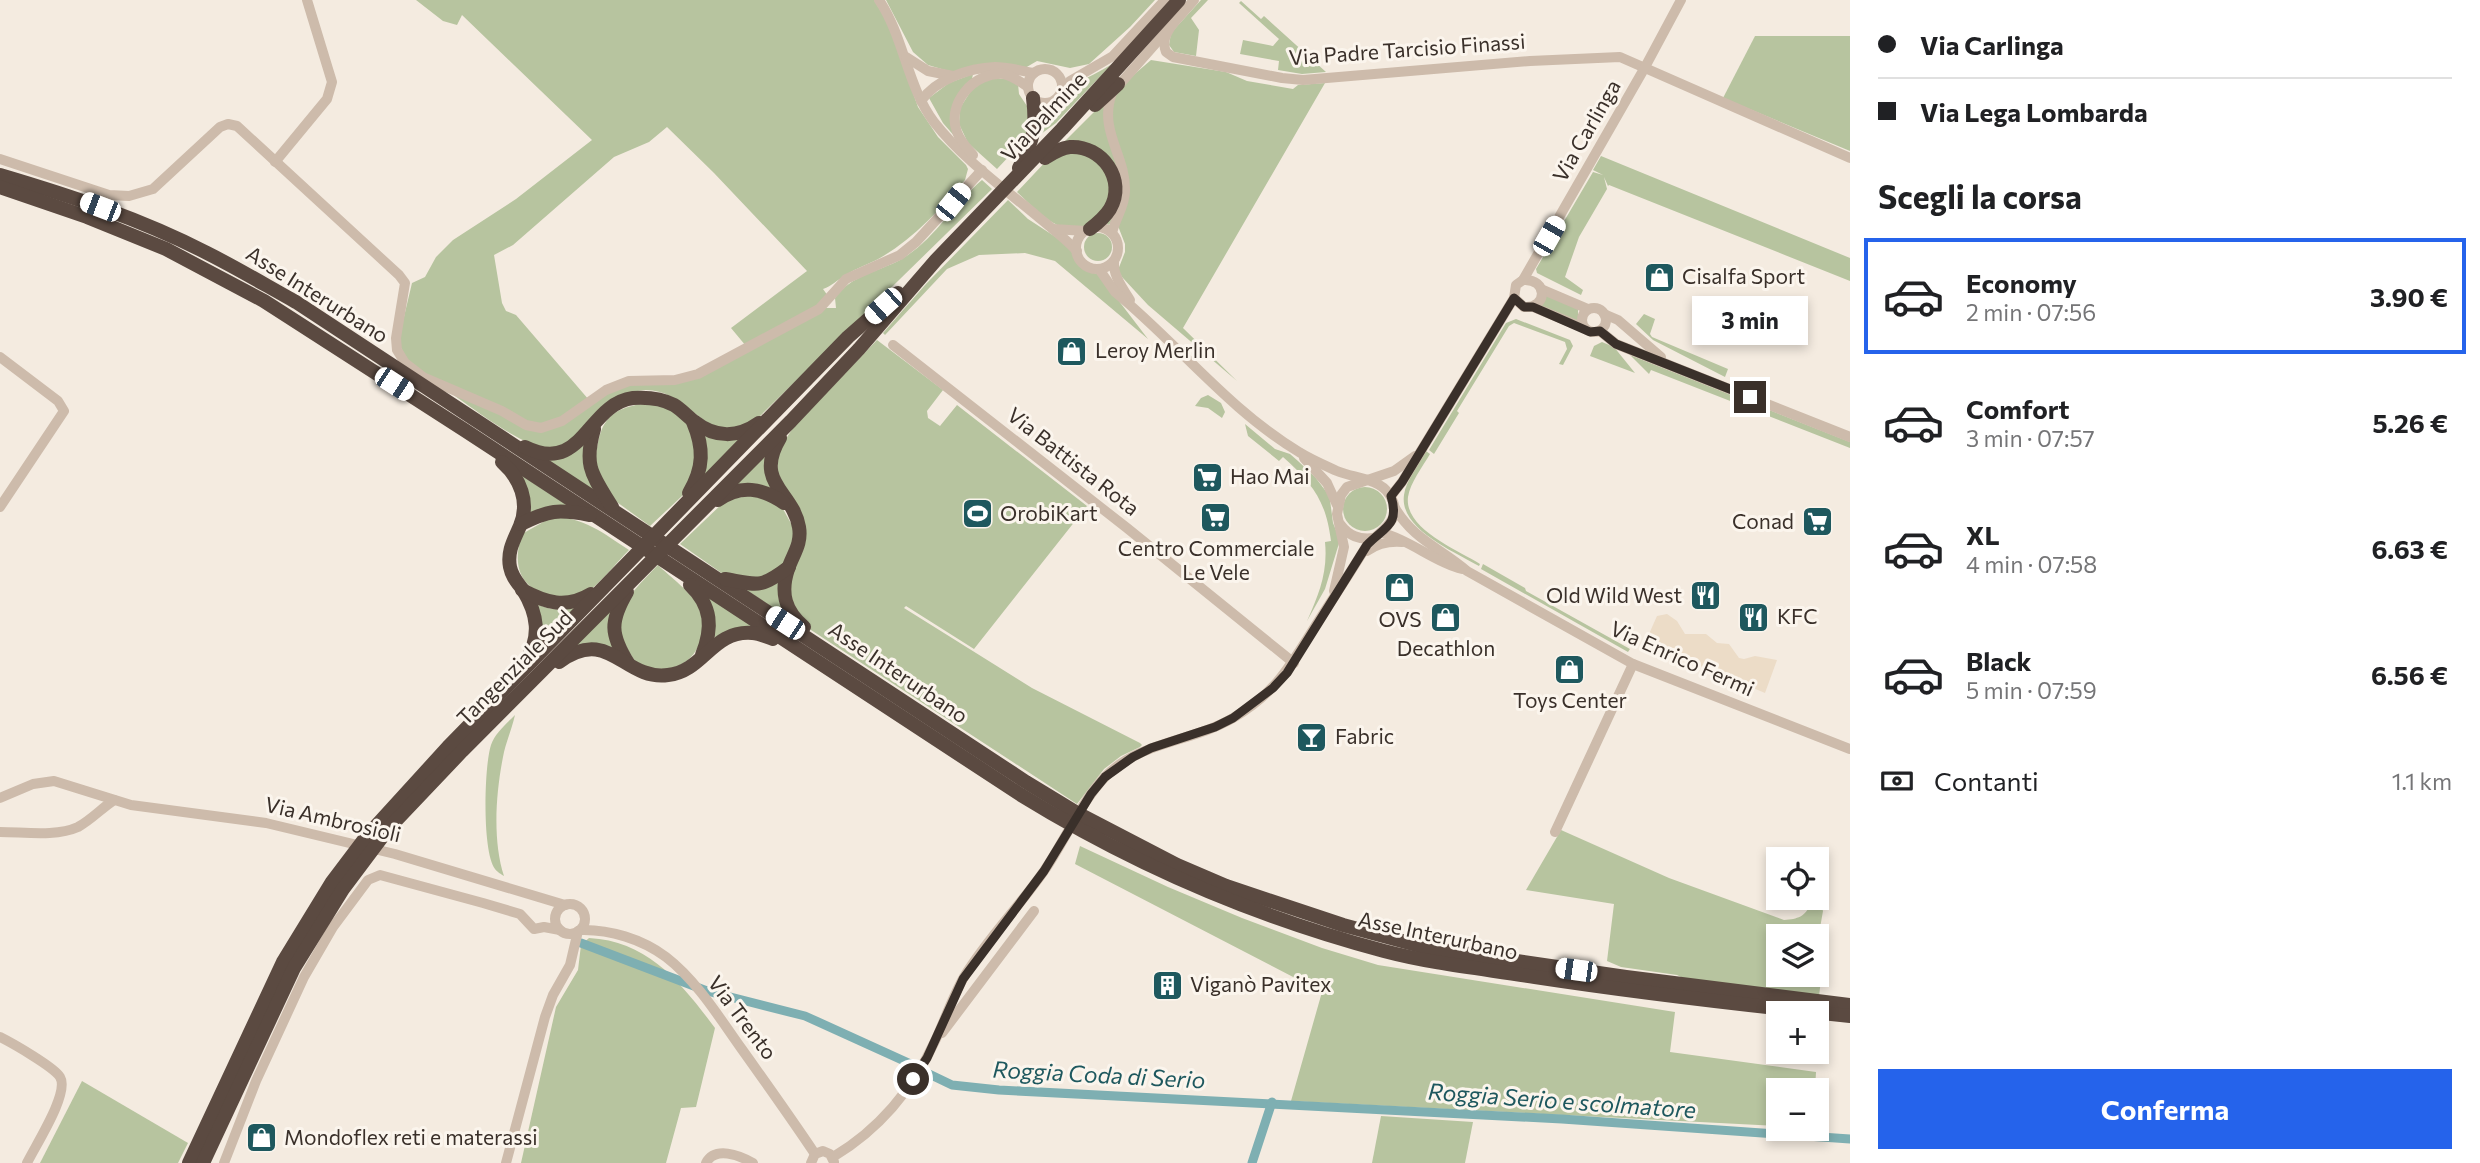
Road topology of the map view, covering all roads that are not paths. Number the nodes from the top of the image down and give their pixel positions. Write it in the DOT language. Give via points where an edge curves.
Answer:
graph roads {
  1 [pos="307,0"];
  2 [pos="879,0"];
  3 [pos="1165,0"];
  4 [pos="1179,0"];
  5 [pos="1194,0"];
  6 [pos="1681,0"];
  7 [pos="1175,20"];
  8 [pos="905,56"];
  9 [pos="1092,68"];
  10 [pos="1644,69"];
  11 [pos="1054,71"];
  12 [pos="1034,73"];
  13 [pos="957,76"];
  14 [pos="1118,84"];
  15 [pos="1031,92"];
  16 [pos="1060,93"];
  17 [pos="920,101"];
  18 [pos="1045,158"];
  19 [pos="1850,158"];
  20 [pos="0,159"];
  21 [pos="275,162"];
  22 [pos="982,170"];
  23 [pos="0,175"];
  24 [pos="1013,181"];
  25 [pos="0,187"];
  26 [pos="1053,229"];
  27 [pos="1088,230"];
  28 [pos="1112,233"];
  29 [pos="1077,251"];
  30 [pos="936,260"];
  31 [pos="1114,261"];
  32 [pos="1098,269"];
  33 [pos="1523,280"];
  34 [pos="1541,289"];
  35 [pos="1514,298"];
  36 [pos="1533,307"];
  37 [pos="1136,309"];
  38 [pos="1588,309"];
  39 [pos="1604,314"];
  40 [pos="1584,328"];
  41 [pos="1600,331"];
  42 [pos="893,345"];
  43 [pos="0,357"];
  44 [pos="1679,368"];
  45 [pos="792,394"];
  46 [pos="791,421"];
  47 [pos="693,422"];
  48 [pos="596,423"];
  49 [pos="470,426"];
  50 [pos="1850,437"];
  51 [pos="1298,452"];
  52 [pos="1418,453"];
  53 [pos="1367,481"];
  54 [pos="1391,496"];
  55 [pos="1337,505"];
  56 [pos="788,506"];
  57 [pos="0,507"];
  58 [pos="1395,507"];
  59 [pos="614,512"];
  60 [pos="596,516"];
  61 [pos="1340,523"];
  62 [pos="521,524"];
  63 [pos="668,532"];
  64 [pos="1379,536"];
  65 [pos="1410,544"];
  66 [pos="1359,558"];
  67 [pos="664,562"];
  68 [pos="644,567"];
  69 [pos="789,567"];
  70 [pos="1468,570"];
  71 [pos="717,579"];
  72 [pos="604,586"];
  73 [pos="522,590"];
  74 [pos="1330,604"];
  75 [pos="808,638"];
  76 [pos="792,645"];
  77 [pos="700,659"];
  78 [pos="1294,663"];
  79 [pos="629,664"];
  80 [pos="1633,664"];
  81 [pos="519,675"];
  82 [pos="535,679"];
  83 [pos="1850,750"];
  84 [pos="0,798"];
  85 [pos="114,800"];
  86 [pos="0,832"];
  87 [pos="1555,832"];
  88 [pos="372,839"];
  89 [pos="358,858"];
  90 [pos="539,898"];
  91 [pos="565,905"];
  92 [pos="1034,911"];
  93 [pos="584,916"];
  94 [pos="559,925"];
  95 [pos="579,931"];
  96 [pos="614,933"];
  97 [pos="572,957"];
  98 [pos="1850,1005"];
  99 [pos="1850,1016"];
  100 [pos="269,1020"];
  101 [pos="0,1037"];
  102 [pos="935,1041"];
  103 [pos="813,1158"];
  104 [pos="834,1160"];
  105 [pos="27,1163"];
  106 [pos="189,1163"];
  107 [pos="203,1163"];
  108 [pos="212,1163"];
  109 [pos="224,1163"];
  110 [pos="506,1163"];
  111 [pos="706,1163"];
  112 [pos="753,1163"];
  1 -- 21 [label="street" via="332,82 327,99"];
  2 -- 8 [label="street"];
  3 -- 9 [label="street" via="1113,56"];
  4 -- 24 [label="highway, Via Dalmine"];
  5 -- 7 [label="street"];
  6 -- 10 [label="street, Via Carlinga"];
  7 -- 10 [label="street, Via Padre Tarcisio Finassi" via="1166,35 1166,52 1176,58 1292,79 1620,57"];
  7 -- 14 [label="street"];
  8 -- 13 [label="street" via="928,71"];
  8 -- 17 [label="street"];
  9 -- 11 [label="street"];
  9 -- 16 [label="street"];
  10 -- 19 [label="street, Via Padre Tarcisio Finassi"];
  10 -- 33 [label="street, Via Carlinga"];
  11 -- 12 [label="street"];
  11 -- 16 [label="street" via="1062,83"];
  12 -- 13 [label="street" via="994,67"];
  12 -- 15 [label="street"];
  13 -- 17 [label="street" via="935,85"];
  14 -- 18 [label="highway"];
  14 -- 28 [label="street" via="1107,116 1125,193"];
  15 -- 16 [label="street" via="1048,102"];
  15 -- 22 [label="street" via="1004,74 974,82 961,97 955,114 958,135"];
  15 -- 24 [label="highway" via="1036,124"];
  17 -- 22 [label="street" via="949,140"];
  18 -- 24 [label="highway"];
  18 -- 27 [label="highway" via="1060,149 1080,147 1110,167 1115,197 1110,210"];
  20 -- 21 [label="street" via="109,195 129,196 153,189 228,124 237,126"];
  21 -- 22 [label="street" via="405,283 396,338 405,363 423,377 541,428 562,421 606,390 629,381 675,380 698,374 818,309 846,279 900,255 916,242"];
  22 -- 26 [label="street"];
  23 -- 49 [label="highway, Asse Interurbano" via="69,195 206,252 296,302"];
  24 -- 30 [label="highway, Via Dalmine"];
  25 -- 49 [label="highway, Asse Interurbano" via="166,249"];
  26 -- 27 [label="street"];
  26 -- 29 [label="street"];
  27 -- 28 [label="street" via="1102,228"];
  27 -- 29 [label="street"];
  28 -- 31 [label="street" via="1118,250"];
  29 -- 32 [label="street" via="1087,266"];
  30 -- 45 [label="highway, Tangenziale Sud"];
  30 -- 46 [label="highway, Tangenziale Sud"];
  31 -- 32 [label="street"];
  31 -- 37 [label="street" via="1118,281"];
  32 -- 37 [label="street" via="1115,292"];
  33 -- 34 [label="street" via="1536,282"];
  33 -- 35 [label="street, Via Carlinga" via="1516,285"];
  34 -- 36 [label="street" via="1541,298"];
  34 -- 38 [label="street"];
  35 -- 36 [label="street" via="1524,307"];
  35 -- 52 [label="street, Via Carlinga"];
  36 -- 40 [label="street"];
  37 -- 51 [label="street" via="1258,424"];
  38 -- 39 [label="street"];
  38 -- 40 [label="street" via="1582,318"];
  39 -- 41 [label="street" via="1606,321"];
  39 -- 44 [label="street"];
  40 -- 41 [label="street"];
  41 -- 44 [label="street" via="1616,344"];
  42 -- 78 [label="street, Via Battista Rota"];
  43 -- 57 [label="street" via="58,401 64,411"];
  44 -- 50 [label="street"];
  45 -- 47 [label="highway" via="745,431 717,434"];
  45 -- 63 [label="highway, Tangenziale Sud"];
  46 -- 56 [label="highway" via="771,465"];
  46 -- 63 [label="highway, Tangenziale Sud"];
  47 -- 48 [label="highway" via="674,405 653,397 620,402"];
  47 -- 63 [label="highway" via="702,466"];
  48 -- 49 [label="highway" via="568,450 543,454"];
  48 -- 59 [label="highway" via="590,444 591,469"];
  49 -- 59 [label="highway, Asse Interurbano"];
  49 -- 60 [label="highway, Asse Interurbano"];
  49 -- 62 [label="highway" via="519,481 524,501"];
  51 -- 53 [label="street"];
  51 -- 55 [label="street" via="1327,483"];
  52 -- 53 [label="street, Via Carlinga" via="1394,471"];
  52 -- 54 [label="street, Via Carlinga"];
  53 -- 54 [label="street" via="1385,488"];
  53 -- 55 [label="street, Via Carlinga" via="1348,487"];
  54 -- 58 [label="street"];
  55 -- 61 [label="street"];
  56 -- 63 [label="highway" via="758,490 737,490"];
  56 -- 69 [label="highway" via="800,536"];
  58 -- 64 [label="street" via="1392,522"];
  58 -- 70 [label="street, Via Enrico Fermi" via="1416,536"];
  59 -- 71 [label="highway, Asse Interurbano"];
  60 -- 62 [label="highway" via="564,510 543,513"];
  60 -- 67 [label="highway, Asse Interurbano"];
  61 -- 64 [label="street" via="1354,537"];
  61 -- 74 [label="street" via="1344,547"];
  62 -- 73 [label="highway" via="511,544 510,566"];
  63 -- 68 [label="highway, Tangenziale Sud"];
  63 -- 72 [label="highway, Tangenziale Sud"];
  64 -- 65 [label="street, Via Enrico Fermi"];
  64 -- 66 [label="street"];
  65 -- 66 [label="street" via="1384,543"];
  65 -- 70 [label="street, Via Enrico Fermi"];
  66 -- 74 [label="street"];
  67 -- 76 [label="highway, Asse Interurbano"];
  67 -- 77 [label="highway" via="707,607 710,628"];
  68 -- 79 [label="highway" via="625,594 613,624"];
  68 -- 82 [label="highway, Tangenziale Sud"];
  69 -- 71 [label="highway" via="756,585"];
  69 -- 75 [label="highway" via="788,608"];
  70 -- 80 [label="street, Via Enrico Fermi"];
  71 -- 75 [label="highway, Asse Interurbano"];
  72 -- 73 [label="highway" via="568,604 541,600"];
  72 -- 81 [label="highway, Tangenziale Sud"];
  73 -- 81 [label="highway" via="537,630 534,647"];
  74 -- 78 [label="street"];
  75 -- 98 [label="highway, Asse Interurbano" via="1077,813 1226,887 1428,948"];
  76 -- 77 [label="highway" via="755,633 733,634"];
  76 -- 99 [label="highway, Asse Interurbano" via="1071,826 1174,876 1298,925 1385,951 1451,964"];
  77 -- 79 [label="highway" via="670,675 644,673"];
  78 -- 102 [label="street" via="1275,687 1233,718 1151,748 1112,771 1091,794 1037,880 963,979"];
  79 -- 82 [label="highway" via="603,650 585,649"];
  80 -- 83 [label="street, Via Enrico Fermi"];
  80 -- 87 [label="street"];
  81 -- 88 [label="highway, Tangenziale Sud" via="439,757"];
  82 -- 88 [label="highway, Tangenziale Sud"];
  84 -- 85 [label="street, Via Ambrosioli" via="54,781"];
  85 -- 86 [label="street" via="72,829"];
  85 -- 90 [label="street, Via Ambrosioli" via="272,824 395,854"];
  88 -- 89 [label="highway, Tangenziale Sud"];
  89 -- 100 [label="highway, Tangenziale Sud"];
  89 -- 106 [label="highway, Tangenziale Sud" via="332,882 283,962"];
  90 -- 91 [label="street, Via Ambrosioli"];
  90 -- 94 [label="street"];
  91 -- 93 [label="street" via="577,906"];
  91 -- 94 [label="street" via="559,910"];
  92 -- 102 [label="street"];
  93 -- 95 [label="street"];
  93 -- 96 [label="street, Via Trento"];
  94 -- 95 [label="street"];
  94 -- 97 [label="street"];
  94 -- 109 [label="street" via="534,929 512,912 389,877 363,884 304,977"];
  95 -- 96 [label="street, Via Trento"];
  95 -- 97 [label="street"];
  96 -- 103 [label="street, Via Trento" via="664,956 690,981"];
  97 -- 110 [label="street" via="545,1017"];
  100 -- 107 [label="highway, Tangenziale Sud"];
  100 -- 108 [label="highway" via="261,1050"];
  101 -- 105 [label="street" via="56,1072 62,1082 60,1098"];
  102 -- 104 [label="street" via="887,1116"];
  103 -- 104 [label="street" via="823,1151"];
  111 -- 112 [label="street" via="720,1152"];
}
